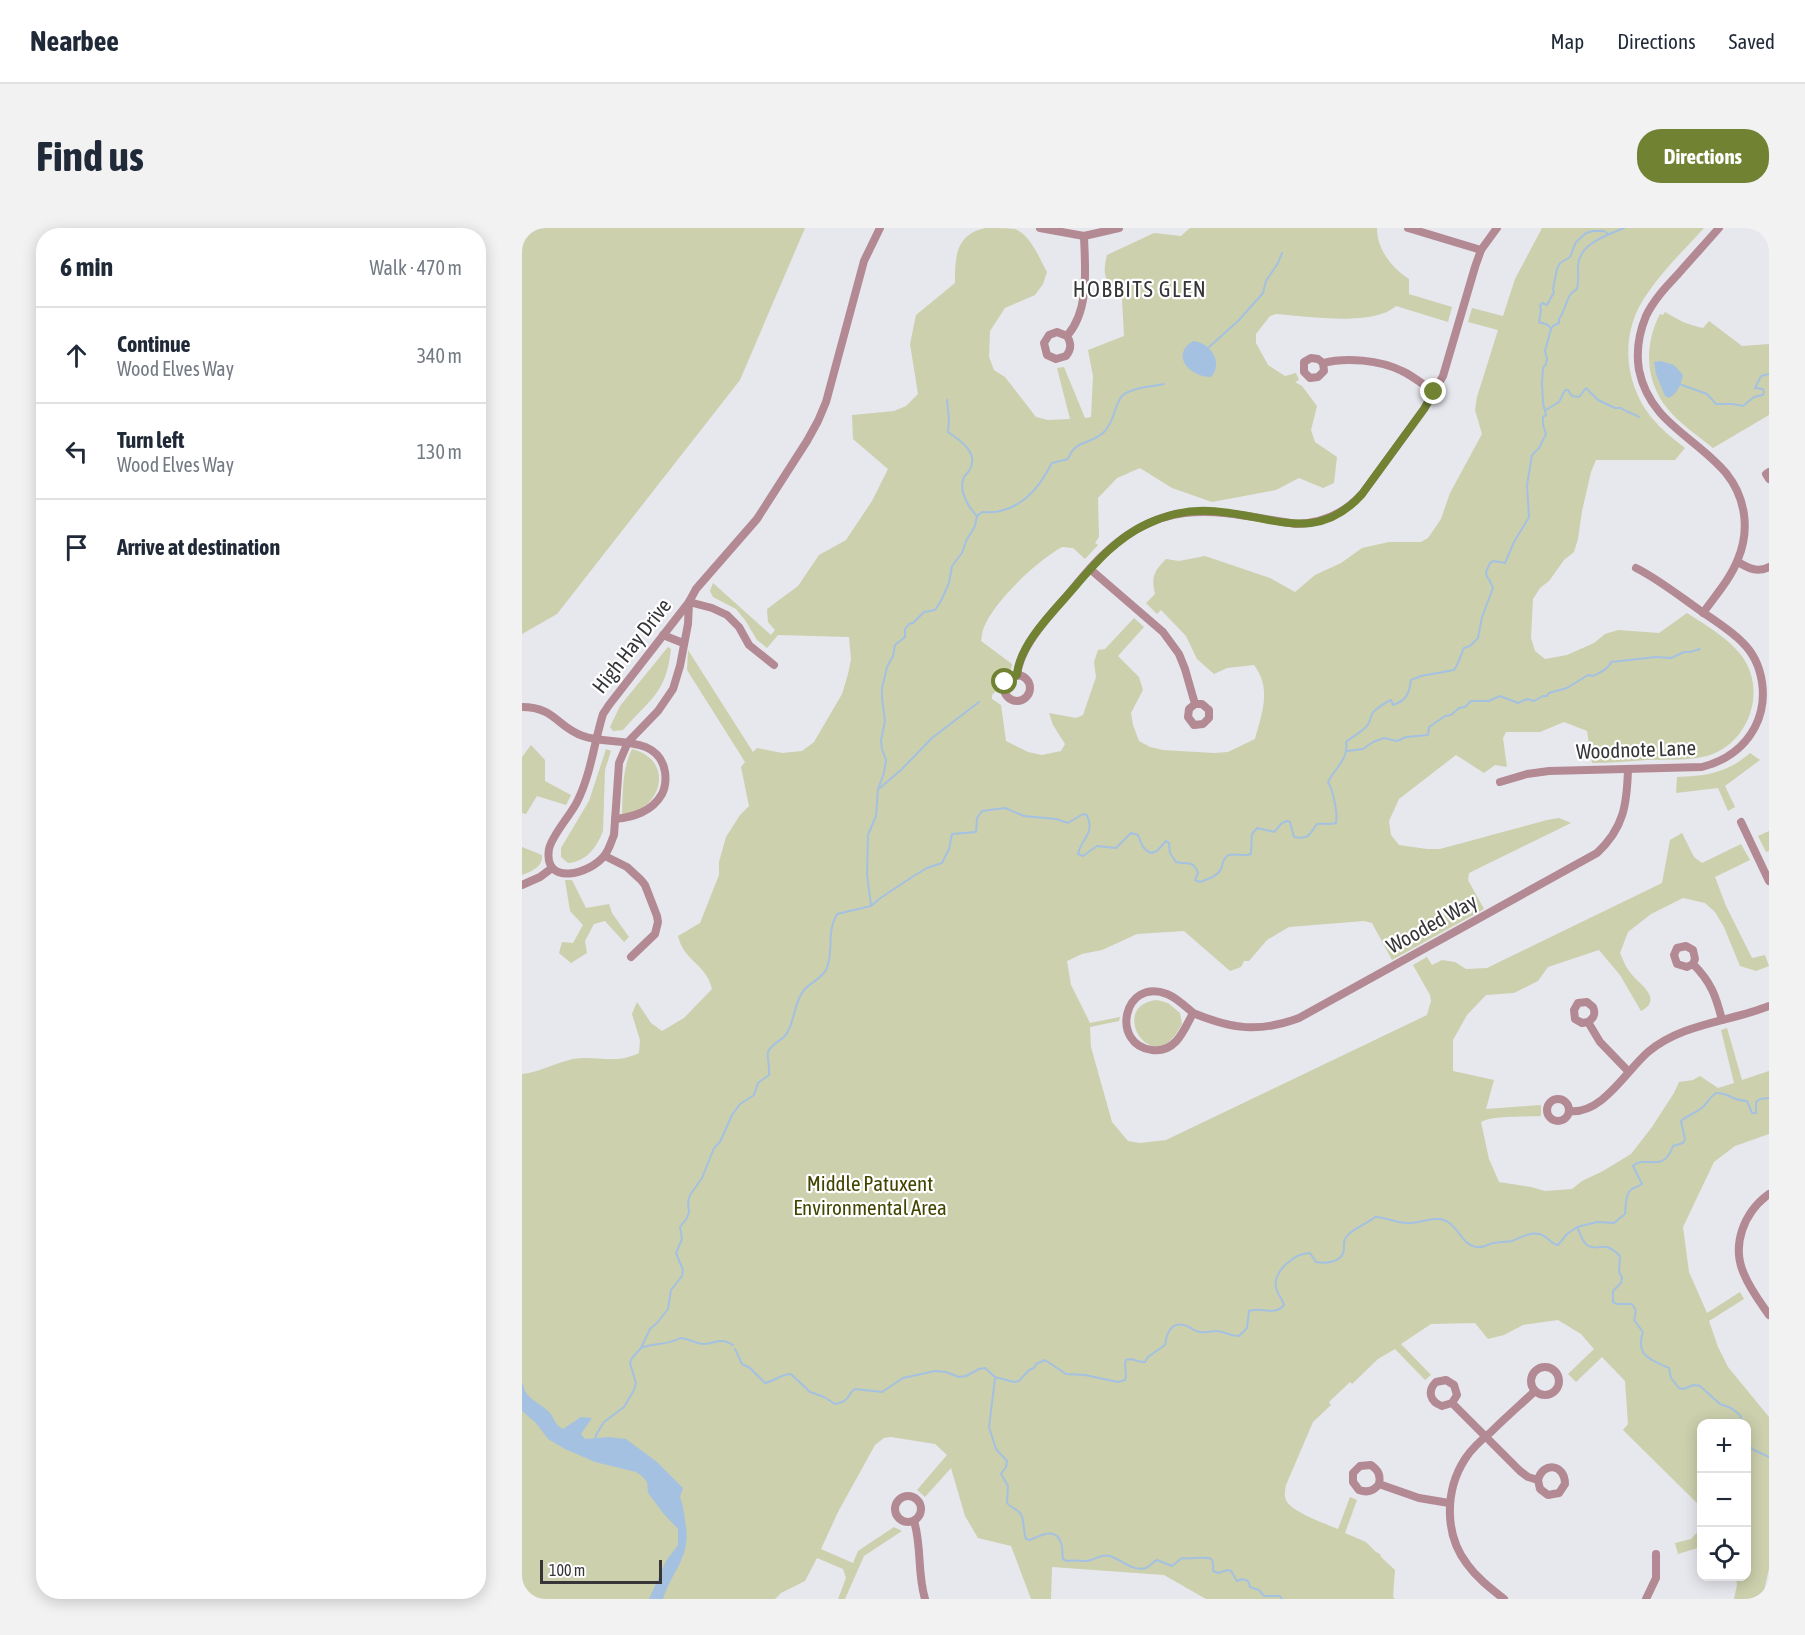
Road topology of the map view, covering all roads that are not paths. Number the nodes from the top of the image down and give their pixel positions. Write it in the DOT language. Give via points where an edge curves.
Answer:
graph roads {
  1 [pos="880,228"];
  2 [pos="1040,228"];
  3 [pos="1119,228"];
  4 [pos="1408,228"];
  5 [pos="1497,228"];
  6 [pos="1719,228"];
  7 [pos="1084,236"];
  8 [pos="1481,250"];
  9 [pos="1067,336"];
  10 [pos="1323,363"];
  11 [pos="1434,392"];
  12 [pos="1769,472"];
  13 [pos="1769,479"];
  14 [pos="1738,561"];
  15 [pos="1769,567"];
  16 [pos="1636,568"];
  17 [pos="1090,569"];
  18 [pos="689,602"];
  19 [pos="1703,613"];
  20 [pos="663,635"];
  21 [pos="683,643"];
  22 [pos="774,665"];
  23 [pos="1017,675"];
  24 [pos="1196,704"];
  25 [pos="522,706"];
  26 [pos="1765,712"];
  27 [pos="595,739"];
  28 [pos="628,742"];
  29 [pos="1628,769"];
  30 [pos="1500,782"];
  31 [pos="615,819"];
  32 [pos="1741,822"];
  33 [pos="605,856"];
  34 [pos="552,868"];
  35 [pos="1769,881"];
  36 [pos="522,885"];
  37 [pos="631,957"];
  38 [pos="1693,964"];
  39 [pos="1769,1006"];
  40 [pos="1193,1013"];
  41 [pos="1722,1020"];
  42 [pos="1588,1022"];
  43 [pos="1628,1071"];
  44 [pos="1569,1111"];
  45 [pos="1769,1194"];
  46 [pos="1769,1315"];
  47 [pos="1535,1391"];
  48 [pos="1452,1403"];
  49 [pos="1485,1437"];
  50 [pos="1538,1480"];
  51 [pos="1379,1484"];
  52 [pos="1449,1503"];
  53 [pos="914,1521"];
  54 [pos="1656,1554"];
  55 [pos="925,1599"];
  56 [pos="1504,1599"];
  57 [pos="1646,1599"];
  1 -- 18 [label="street, High Hay Drive" via="864,261 818,421 757,519"];
  2 -- 7 [label="street"];
  3 -- 7 [label="street"];
  4 -- 8 [label="street"];
  5 -- 8 [label="street"];
  6 -- 14 [label="street" via="1652,305 1641,332 1638,359 1653,405 1734,485 1745,518"];
  7 -- 9 [label="street" via="1083,298 1076,323"];
  8 -- 11 [label="street" via="1443,376"];
  10 -- 11 [label="street" via="1339,360 1390,367"];
  11 -- 17 [label="street" via="1362,494 1335,516 1296,524 1224,512 1179,513 1131,533"];
  12 -- 13 [label="street"];
  14 -- 15 [label="street" via="1757,570"];
  14 -- 19 [label="street"];
  16 -- 19 [label="street, Woodnote Lane"];
  17 -- 23 [label="street" via="1029,644 1020,658"];
  17 -- 24 [label="street" via="1167,637 1179,654"];
  18 -- 20 [label="street, High Hay Drive"];
  18 -- 21 [label="street, High Hay Drive"];
  18 -- 22 [label="street" via="728,615 749,645"];
  19 -- 26 [label="street, Woodnote Lane" via="1737,637 1756,660"];
  20 -- 21 [label="street"];
  20 -- 27 [label="street, High Hay Drive" via="603,714"];
  21 -- 28 [label="street, High Hay Drive" via="673,689"];
  25 -- 27 [label="street" via="545,711 572,731"];
  26 -- 29 [label="street, Woodnote Lane" via="1741,747 1722,760 1702,766"];
  27 -- 28 [label="street"];
  27 -- 34 [label="street, High Hay Drive" via="577,801 549,848"];
  28 -- 31 [label="street, High Hay Drive" via="617,773"];
  28 -- 31 [label="street" via="649,748 662,759 665,785 645,811"];
  29 -- 30 [label="street, Woodnote Lane" via="1538,772"];
  29 -- 40 [label="street, Wooded Way" via="1621,820 1605,845 1584,861 1299,1018 1243,1028"];
  31 -- 33 [label="street, High Hay Drive" via="614,835"];
  32 -- 35 [label="street"];
  33 -- 34 [label="street" via="577,873 560,873"];
  33 -- 37 [label="street" via="627,867 641,880 657,916 655,934"];
  34 -- 36 [label="street"];
  38 -- 41 [label="street" via="1711,986"];
  39 -- 41 [label="street"];
  40 -- 40 [label="street, Wooded Way" via="1182,1036 1163,1050 1142,1047 1131,1038 1127,1027 1130,1005 1148,992 1171,995"];
  41 -- 43 [label="street" via="1669,1038"];
  42 -- 43 [label="street" via="1600,1042"];
  43 -- 44 [label="street" via="1600,1101 1582,1110"];
  45 -- 46 [label="street" via="1745,1221 1739,1252 1744,1274"];
  47 -- 49 [label="street"];
  48 -- 49 [label="street"];
  49 -- 50 [label="street" via="1520,1471"];
  49 -- 52 [label="street" via="1458,1471"];
  51 -- 52 [label="street" via="1419,1498"];
  52 -- 56 [label="street" via="1452,1530 1465,1562"];
  53 -- 55 [label="street"];
  54 -- 57 [label="street" via="1656,1578"];
}
